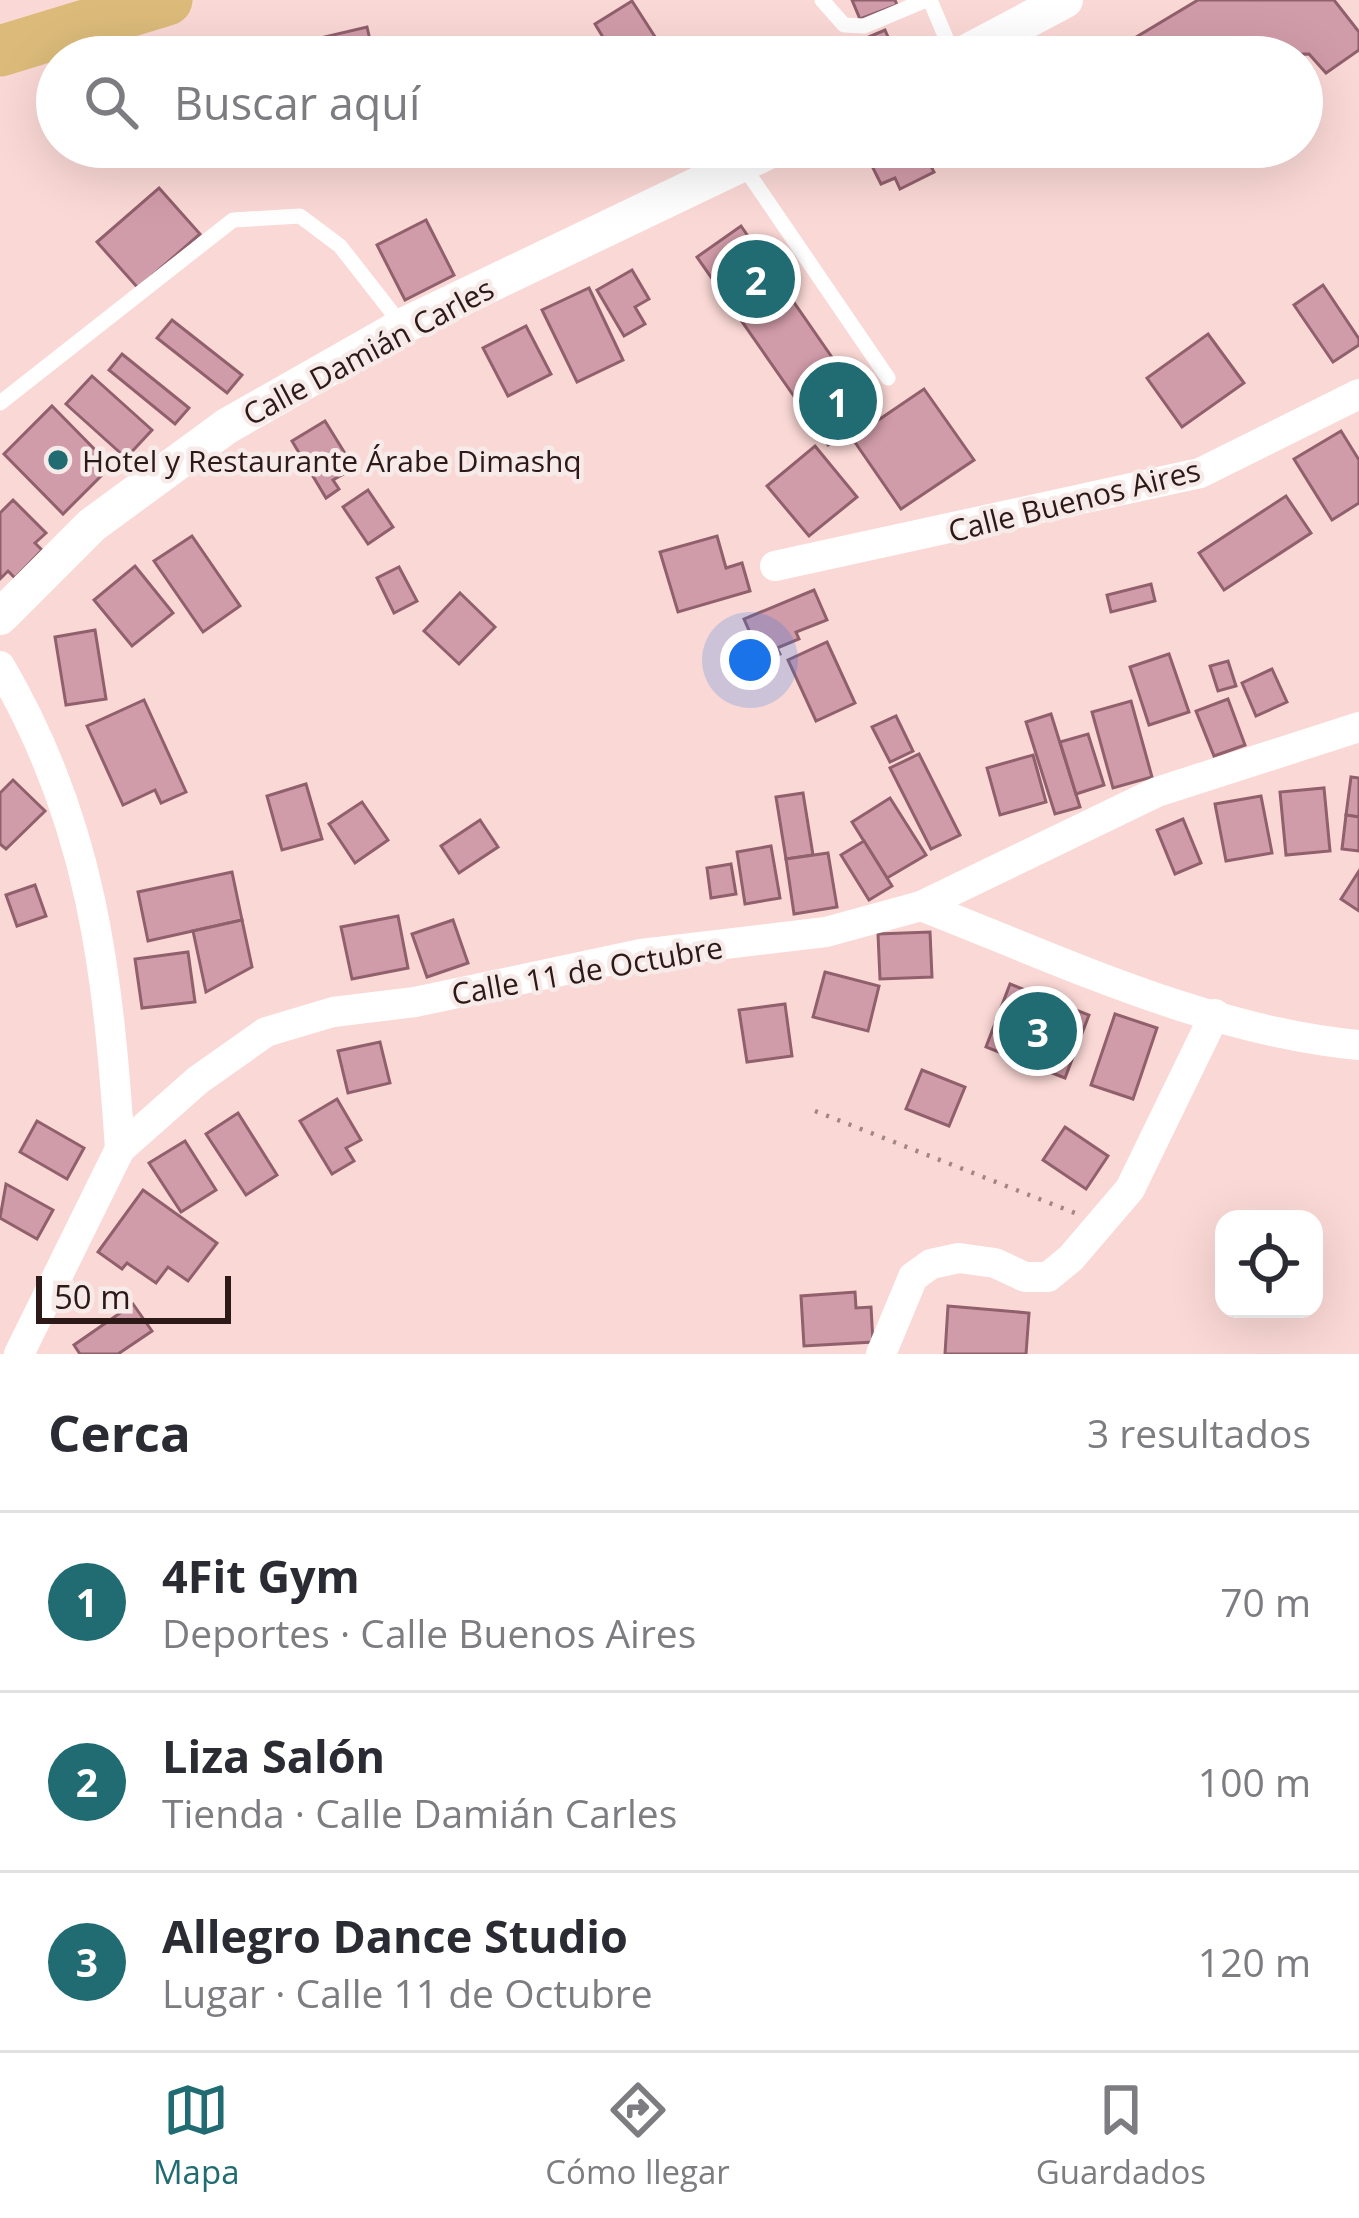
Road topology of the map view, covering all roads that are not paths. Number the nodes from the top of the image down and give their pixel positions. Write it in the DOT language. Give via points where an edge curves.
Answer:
graph roads {
  1 [pos="167,0"];
  2 [pos="822,0"];
  3 [pos="928,0"];
  4 [pos="1057,2"];
  5 [pos="47,36"];
  6 [pos="946,36"];
  7 [pos="995,36"];
  8 [pos="36,39"];
  9 [pos="0,50"];
  10 [pos="734,168"];
  11 [pos="745,168"];
  12 [pos="403,326"];
  13 [pos="888,378"];
  14 [pos="1359,394"];
  15 [pos="0,403"];
  16 [pos="775,566"];
  17 [pos="0,617"];
  18 [pos="0,666"];
  19 [pos="1359,727"];
  20 [pos="922,906"];
  21 [pos="1215,1014"];
  22 [pos="1359,1046"];
  23 [pos="120,1149"];
  24 [pos="19,1354"];
  25 [pos="881,1354"];
  1 -- 5 [label="highway"];
  2 -- 3 [label="lane" via="844,25 864,26"];
  3 -- 6 [label="lane"];
  4 -- 7 [label="street"];
  8 -- 9 [label="highway"];
  10 -- 12 [label="street, Calle Damián Carles"];
  11 -- 13 [label="lane"];
  12 -- 15 [label="lane" via="340,246 300,215 233,220"];
  12 -- 17 [label="street, Calle Damián Carles" via="227,426 92,526"];
  14 -- 16 [label="street, Calle Buenos Aires" via="1200,473"];
  18 -- 23 [label="street" via="34,724 77,836 109,982"];
  19 -- 20 [label="street, Calle 11 de Octubre" via="1156,792"];
  20 -- 21 [label="street"];
  20 -- 23 [label="street, Calle 11 de Octubre" via="826,932 641,954 266,1031"];
  21 -- 22 [label="street" via="1300,1040"];
  21 -- 25 [label="street" via="1130,1189 1071,1258 1048,1277 1025,1277 995,1262 931,1264 913,1277"];
  23 -- 24 [label="street, Calle 11 de Octubre"];
}
